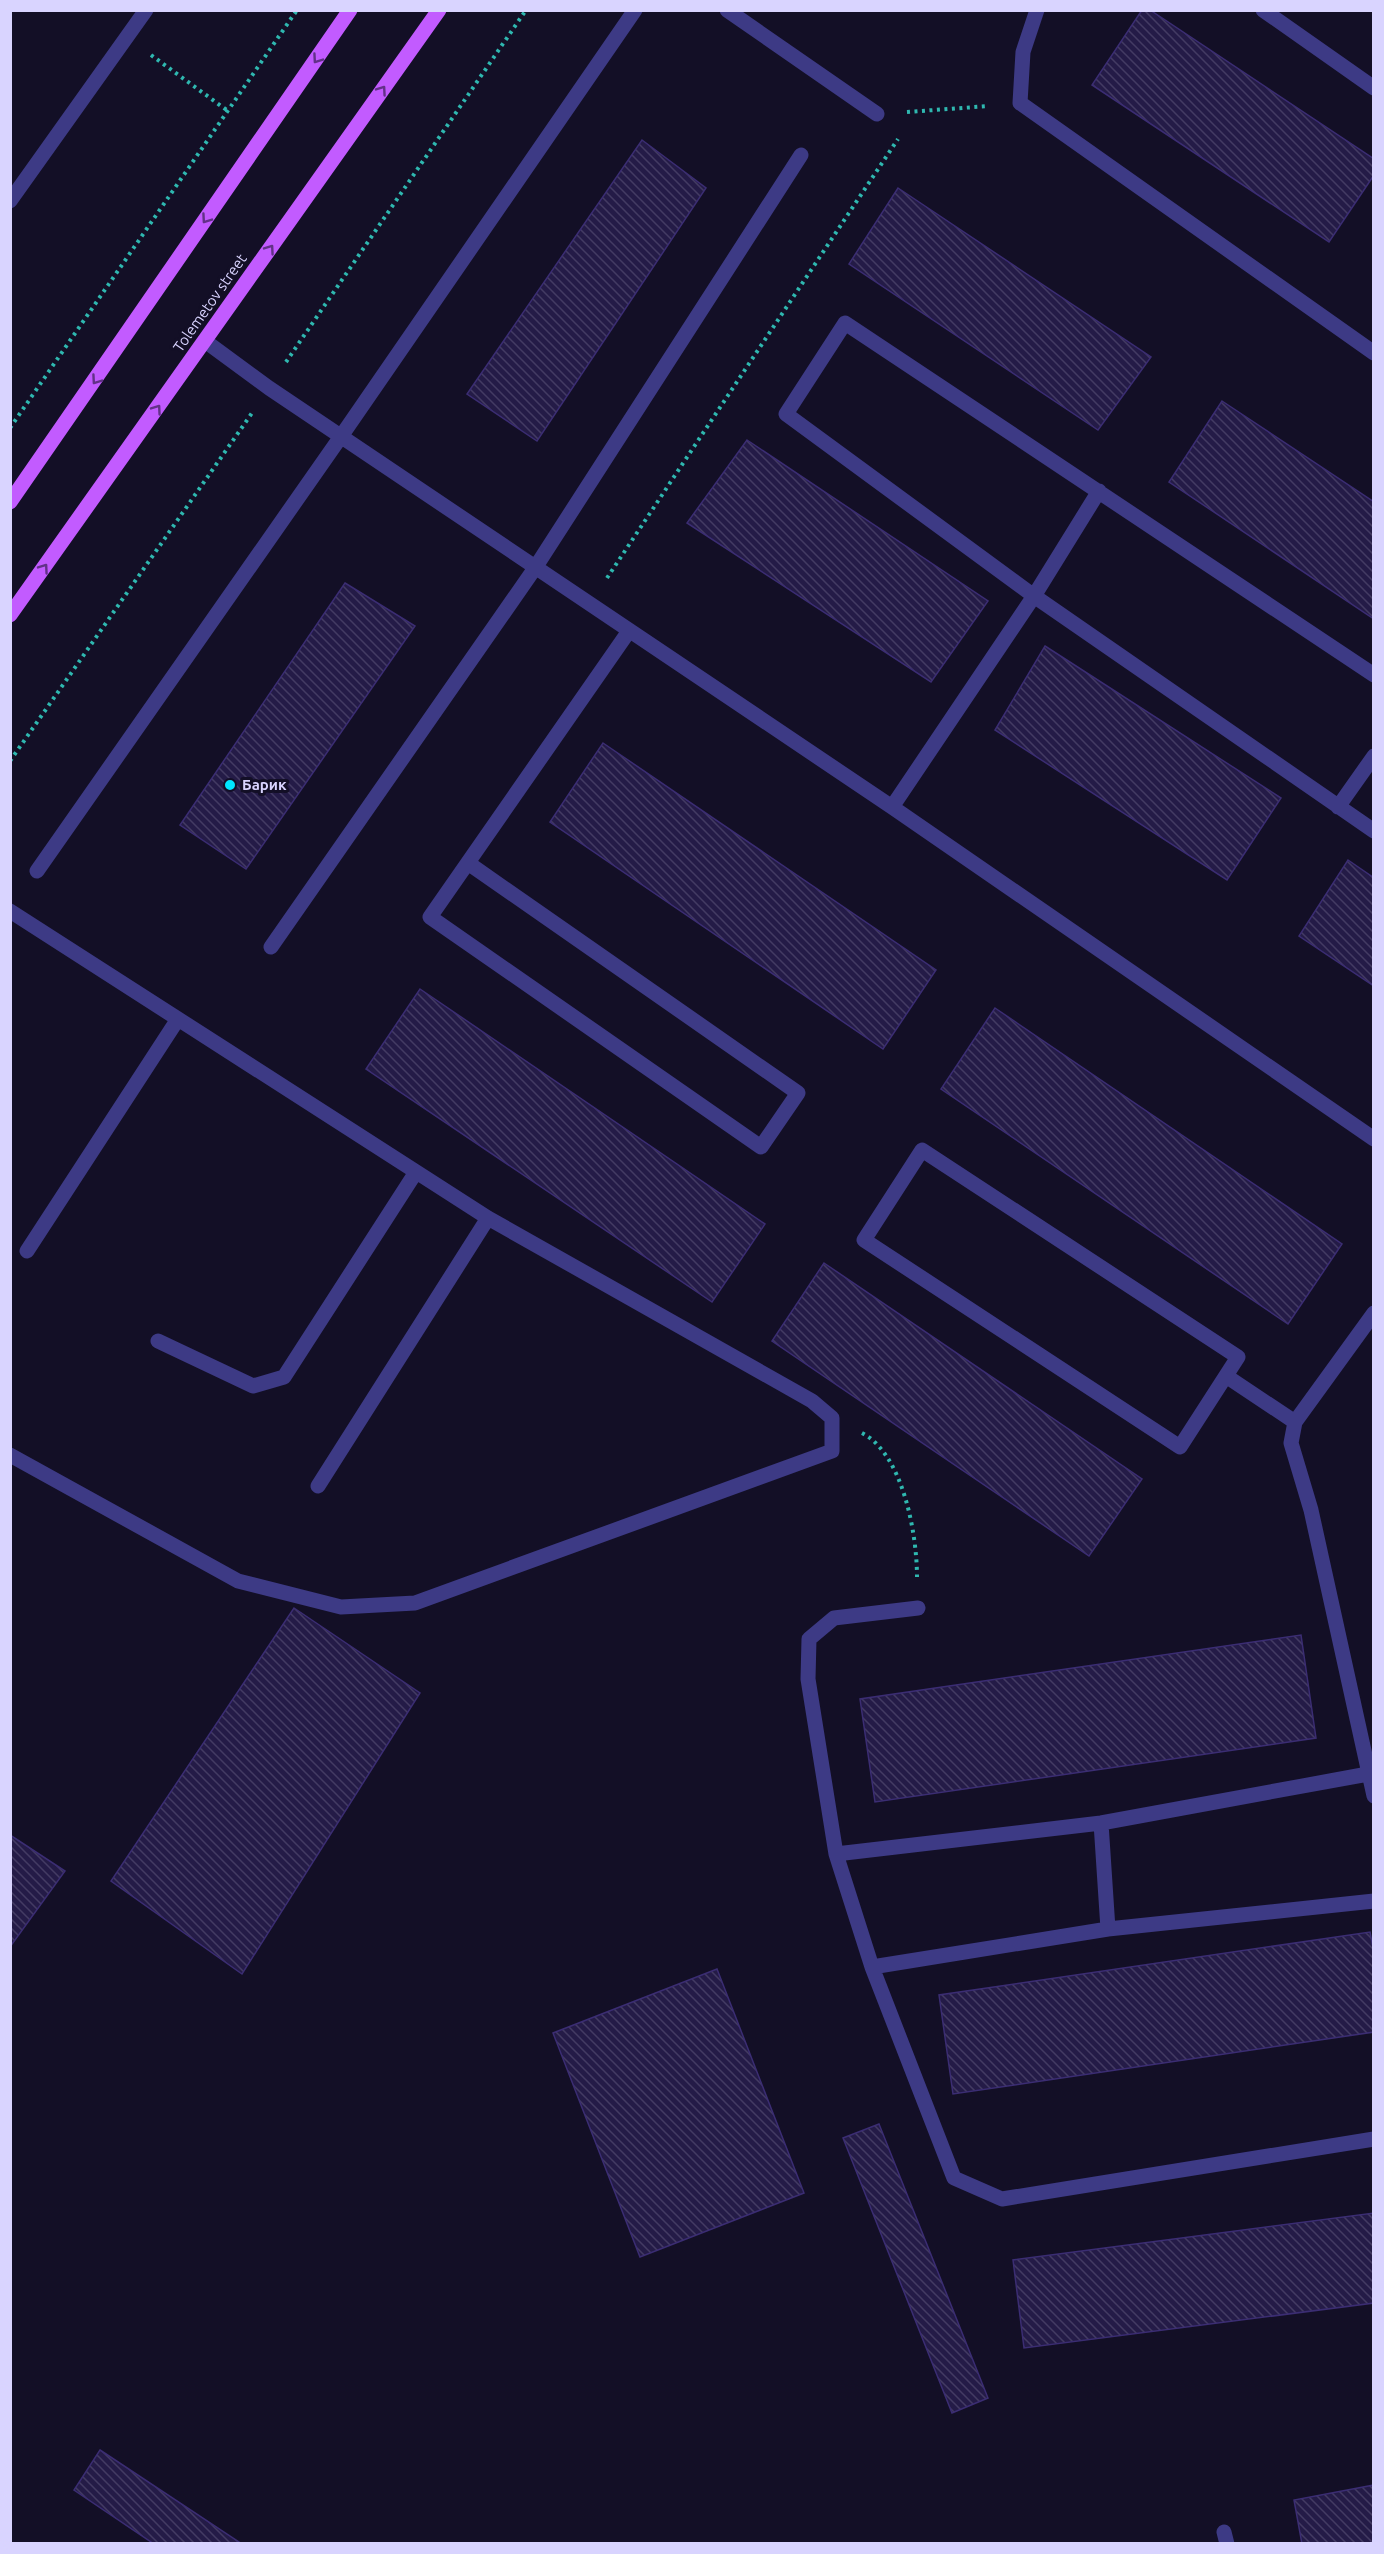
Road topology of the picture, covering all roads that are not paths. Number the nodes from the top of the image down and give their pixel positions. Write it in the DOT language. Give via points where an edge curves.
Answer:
graph roads {
  1 [pos="146,10"];
  2 [pos="350,10"];
  3 [pos="439,10"];
  4 [pos="635,10"];
  5 [pos="727,10"];
  6 [pos="1037,10"];
  7 [pos="1263,10"];
  8 [pos="1374,88"];
  9 [pos="877,114"];
  10 [pos="801,155"];
  11 [pos="10,201"];
  12 [pos="205,341"];
  13 [pos="1374,353"];
  14 [pos="342,435"];
  15 [pos="1099,491"];
  16 [pos="10,502"];
  17 [pos="535,568"];
  18 [pos="1034,596"];
  19 [pos="10,615"];
  20 [pos="629,631"];
  21 [pos="1374,675"];
  22 [pos="1374,756"];
  23 [pos="892,807"];
  24 [pos="1338,807"];
  25 [pos="1374,831"];
  26 [pos="468,863"];
  27 [pos="37,871"];
  28 [pos="10,911"];
  29 [pos="271,947"];
  30 [pos="178,1019"];
  31 [pos="1374,1139"];
  32 [pos="416,1172"];
  33 [pos="488,1218"];
  34 [pos="27,1251"];
  35 [pos="1374,1313"];
  36 [pos="158,1341"];
  37 [pos="1226,1376"];
  38 [pos="1295,1422"];
  39 [pos="10,1455"];
  40 [pos="318,1486"];
  41 [pos="918,1608"];
  42 [pos="1368,1774"];
  43 [pos="1374,1796"];
  44 [pos="1101,1823"];
  45 [pos="836,1854"];
  46 [pos="1374,1901"];
  47 [pos="1108,1929"];
  48 [pos="872,1967"];
  49 [pos="1374,2139"];
  1 -- 11 [label="street"];
  2 -- 16 [label="main road, one-way"];
  12 -- 3 [label="main road, Tolemetov street, one-way"];
  4 -- 14 [label="street"];
  5 -- 9 [label="street"];
  6 -- 13 [label="street" via="1023,52 1020,103"];
  7 -- 8 [label="street"];
  10 -- 17 [label="street"];
  12 -- 14 [label="street"];
  19 -- 12 [label="main road, Tolemetov street, one-way"];
  14 -- 17 [label="street"];
  14 -- 27 [label="street"];
  15 -- 18 [label="street"];
  15 -- 18 [label="street" via="845,323 786,414"];
  15 -- 21 [label="street"];
  17 -- 20 [label="street"];
  17 -- 29 [label="street"];
  18 -- 23 [label="street"];
  18 -- 24 [label="street"];
  20 -- 23 [label="street"];
  20 -- 26 [label="street"];
  22 -- 24 [label="street"];
  23 -- 31 [label="street"];
  24 -- 25 [label="street"];
  26 -- 26 [label="street" via="430,917 760,1147 798,1093"];
  28 -- 30 [label="street"];
  30 -- 32 [label="street"];
  30 -- 34 [label="street"];
  32 -- 33 [label="street"];
  32 -- 36 [label="street" via="284,1377 253,1386"];
  33 -- 39 [label="street" via="812,1401 832,1418 832,1451 414,1603 341,1607 238,1581"];
  33 -- 40 [label="street"];
  35 -- 38 [label="street"];
  37 -- 37 [label="street" via="1180,1447 864,1240 922,1150 1238,1357"];
  37 -- 38 [label="street"];
  38 -- 42 [label="street" via="1291,1443 1311,1510"];
  41 -- 45 [label="street" via="834,1618 809,1640 808,1679"];
  42 -- 43 [label="street"];
  42 -- 44 [label="street"];
  44 -- 45 [label="street"];
  44 -- 47 [label="street"];
  45 -- 48 [label="street"];
  46 -- 47 [label="street"];
  47 -- 48 [label="street"];
  48 -- 49 [label="street" via="954,2178 1002,2199"];
}
